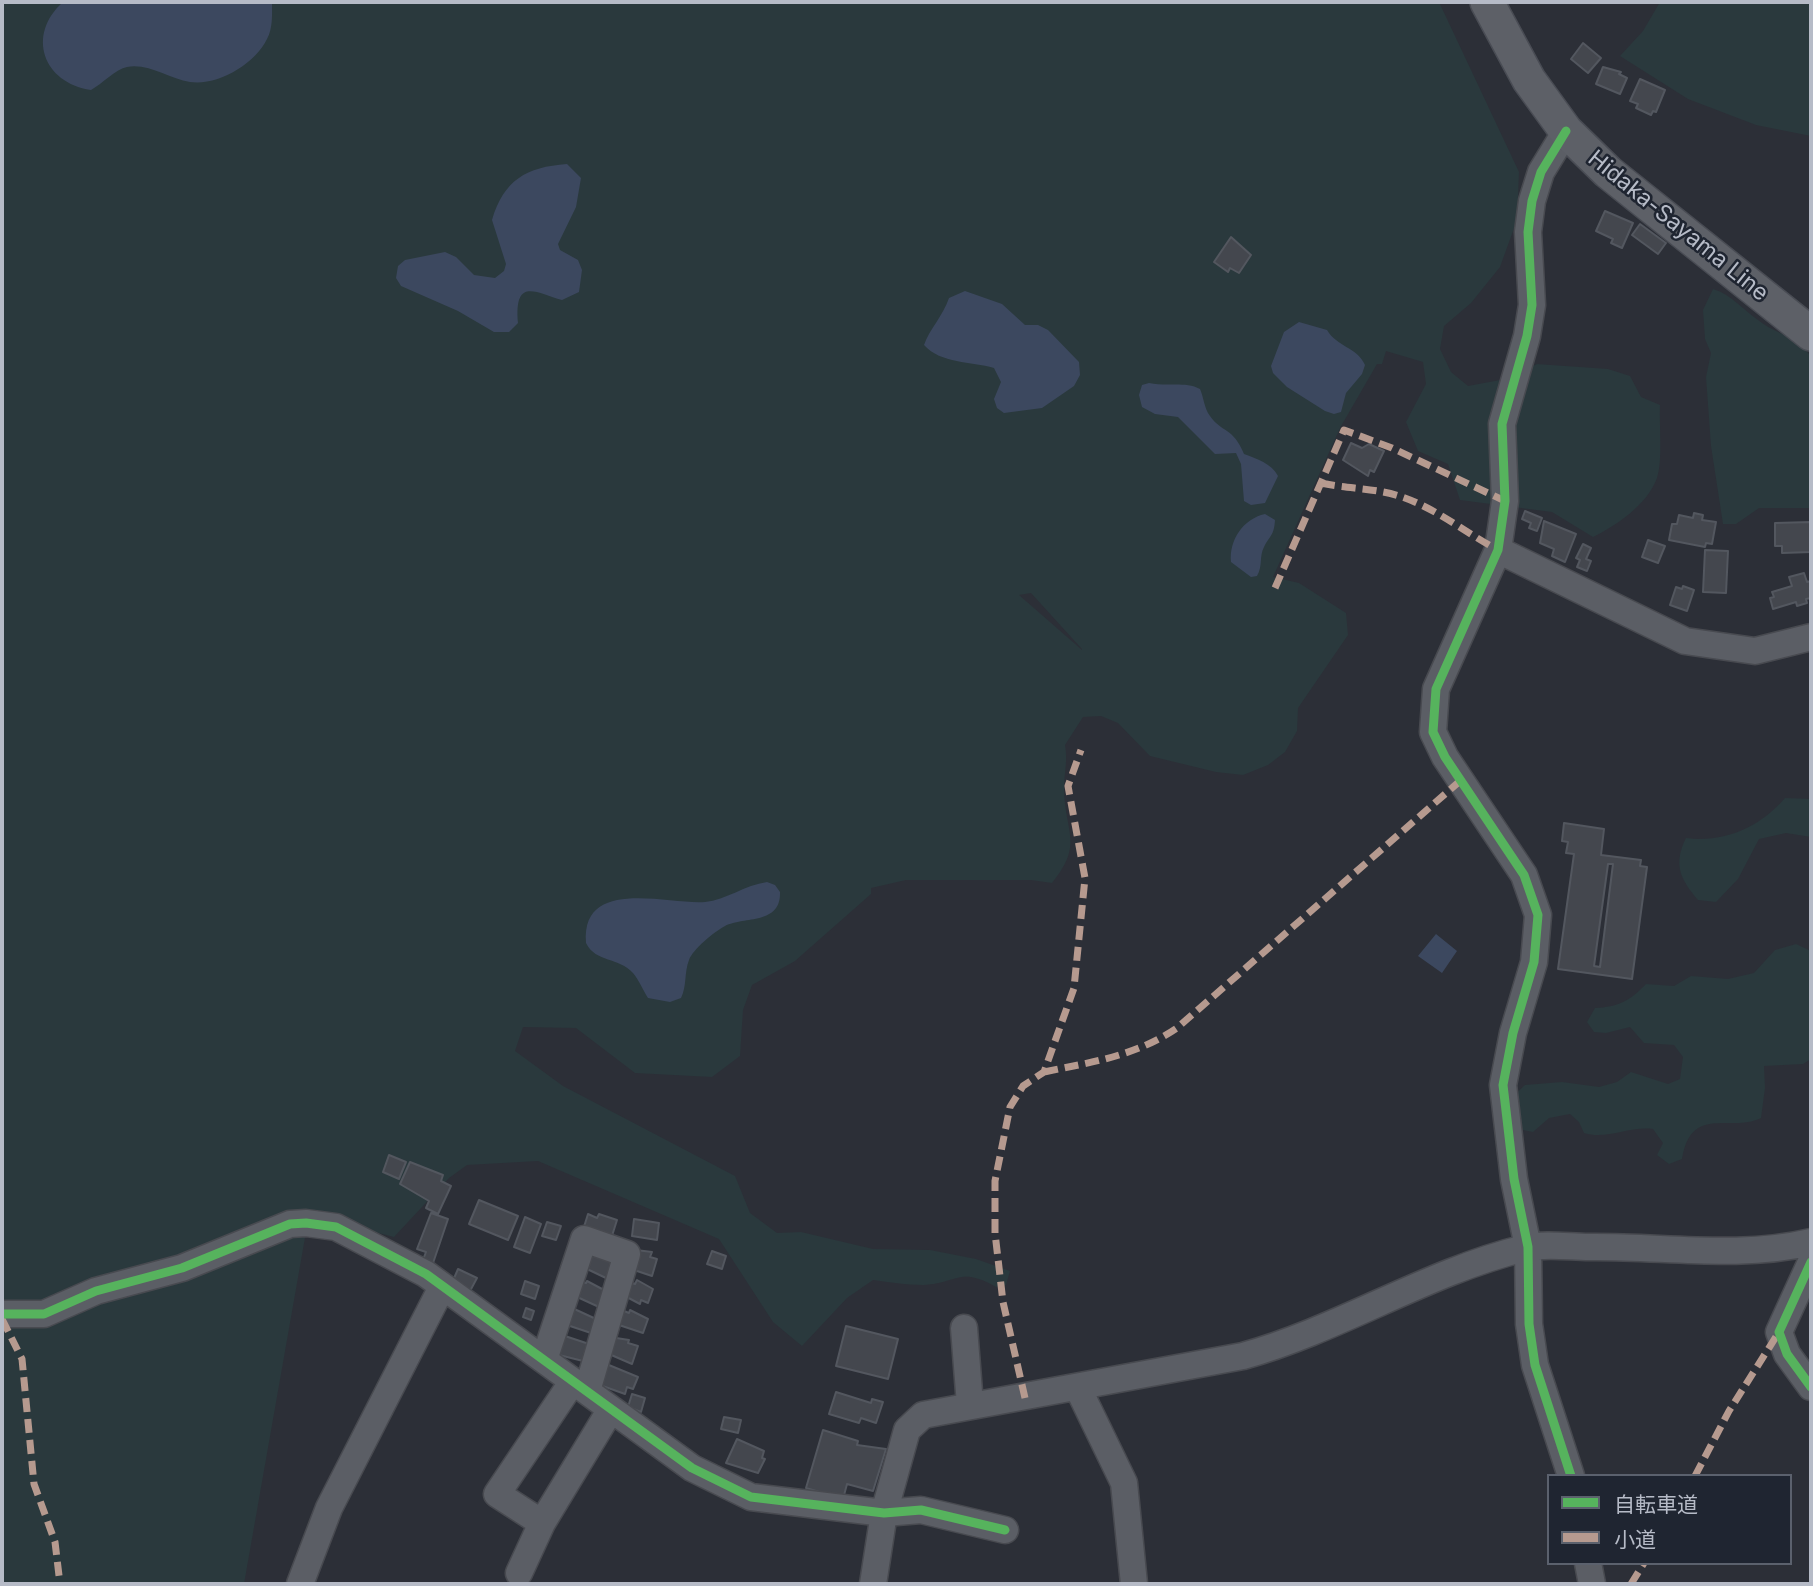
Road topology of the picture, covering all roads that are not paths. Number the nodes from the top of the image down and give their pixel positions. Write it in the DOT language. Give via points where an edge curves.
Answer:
graph roads {
  1 [pos="1488,2"];
  2 [pos="1566,131"];
  3 [pos="1811,334"];
  4 [pos="1498,550"];
  5 [pos="1811,637"];
  6 [pos="1811,1242"];
  7 [pos="1528,1247"];
  8 [pos="1811,1262"];
  9 [pos="442,1287"];
  10 [pos="2,1314"];
  11 [pos="964,1328"];
  12 [pos="544,1360"];
  13 [pos="580,1386"];
  14 [pos="1811,1387"];
  15 [pos="1078,1388"];
  16 [pos="970,1405"];
  17 [pos="611,1409"];
  18 [pos="1570,1474"];
  19 [pos="884,1513"];
  20 [pos="542,1523"];
  21 [pos="1005,1530"];
  22 [pos="1588,1565"];
  23 [pos="519,1573"];
  24 [pos="300,1584"];
  25 [pos="873,1584"];
  26 [pos="1134,1584"];
  27 [pos="1592,1584"];
  1 -- 2 [label="main road, Hidaka-Sayama Line" via="1529,80"];
  2 -- 3 [label="main road, Hidaka-Sayama Line" via="1618,180"];
  2 -- 4 [label="street" via="1541,172 1532,201 1528,232 1532,305 1502,424 1505,501"];
  4 -- 5 [label="street" via="1685,641 1755,651"];
  4 -- 7 [label="street" via="1436,689 1433,732 1524,875 1538,915 1534,962 1503,1085"];
  6 -- 7 [label="street" via="1778,1250 1735,1251"];
  7 -- 15 [label="street" via="1466,1267 1281,1346"];
  7 -- 18 [label="street" via="1529,1324 1535,1365"];
  8 -- 14 [label="street" via="1779,1332 1787,1354"];
  9 -- 10 [label="street" via="349,1232 306,1223 274,1229 183,1268 96,1291 44,1314"];
  9 -- 12 [label="street"];
  9 -- 24 [label="street" via="329,1508"];
  11 -- 16 [label="street"];
  12 -- 13 [label="street"];
  12 -- 13 [label="street" via="584,1239 628,1254"];
  13 -- 17 [label="street"];
  13 -- 20 [label="street" via="497,1494"];
  15 -- 16 [label="street"];
  15 -- 26 [label="street" via="1124,1483"];
  16 -- 19 [label="street" via="923,1415 906,1430"];
  17 -- 19 [label="street" via="692,1468 751,1497"];
  17 -- 20 [label="street"];
  19 -- 21 [label="street" via="921,1510"];
  19 -- 25 [label="street"];
  20 -- 23 [label="street"];
  22 -- 27 [label="street"];
}
